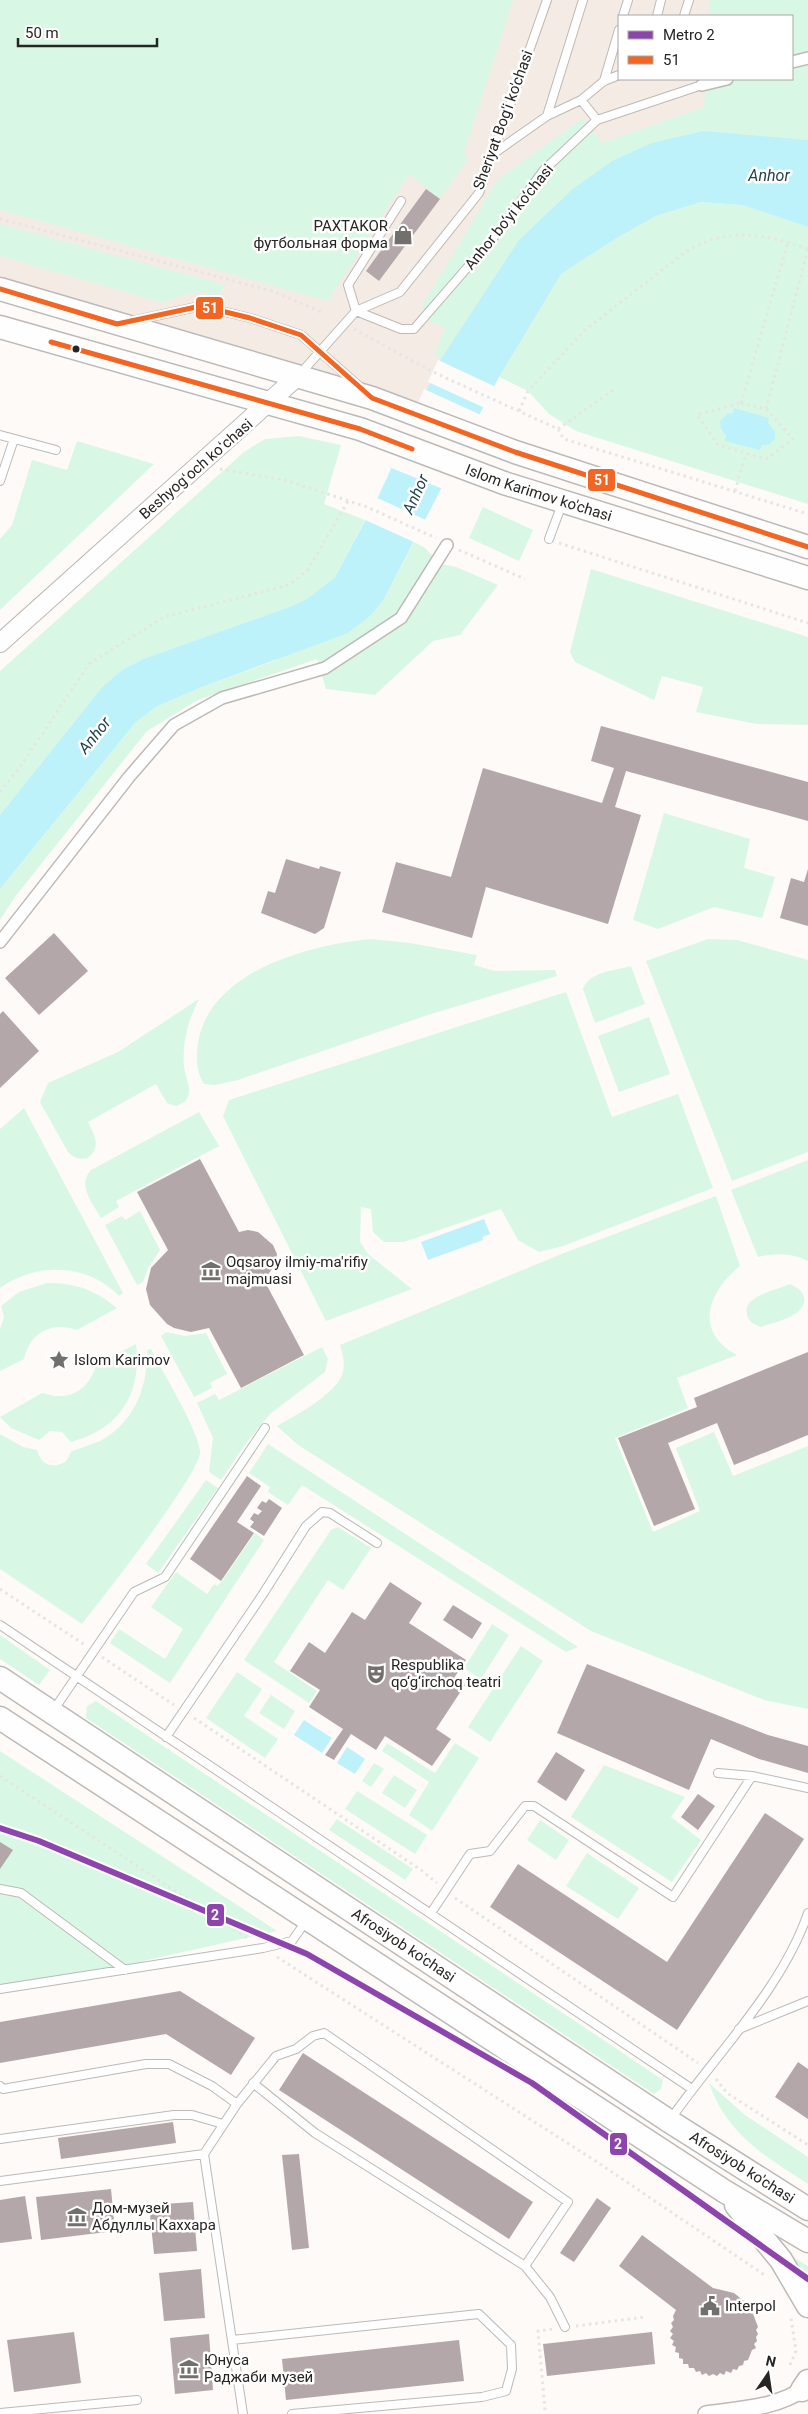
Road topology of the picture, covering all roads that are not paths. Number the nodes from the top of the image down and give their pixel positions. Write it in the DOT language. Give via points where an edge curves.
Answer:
graph roads {
  1 [pos="547,0"];
  2 [pos="583,0"];
  3 [pos="628,0"];
  4 [pos="661,0"];
  5 [pos="688,0"];
  6 [pos="623,15"];
  7 [pos="657,15"];
  8 [pos="684,15"];
  9 [pos="618,33"];
  10 [pos="808,58"];
  11 [pos="793,62"];
  12 [pos="618,75"];
  13 [pos="723,80"];
  14 [pos="604,81"];
  15 [pos="702,85"];
  16 [pos="581,100"];
  17 [pos="547,116"];
  18 [pos="597,120"];
  19 [pos="492,154"];
  20 [pos="401,201"];
  21 [pos="0,289"];
  22 [pos="356,311"];
  23 [pos="117,324"];
  24 [pos="0,328"];
  25 [pos="321,353"];
  26 [pos="298,376"];
  27 [pos="372,398"];
  28 [pos="263,401"];
  29 [pos="0,435"];
  30 [pos="14,439"];
  31 [pos="56,450"];
  32 [pos="0,481"];
  33 [pos="562,502"];
  34 [pos="549,539"];
  35 [pos="447,545"];
  36 [pos="808,547"];
  37 [pos="808,578"];
  38 [pos="0,632"];
  39 [pos="0,643"];
  40 [pos="0,942"];
  41 [pos="265,1428"];
  42 [pos="377,1543"];
  43 [pos="0,1625"];
  44 [pos="76,1677"];
  45 [pos="0,1678"];
  46 [pos="52,1713"];
  47 [pos="0,1718"];
  48 [pos="166,1737"];
  49 [pos="718,1773"];
  50 [pos="752,1776"];
  51 [pos="808,1788"];
  52 [pos="0,1889"];
  53 [pos="431,1912"];
  54 [pos="808,1913"];
  55 [pos="307,1918"];
  56 [pos="124,1970"];
  57 [pos="0,1989"];
  58 [pos="808,2001"];
  59 [pos="737,2030"];
  60 [pos="253,2083"];
  61 [pos="1,2088"];
  62 [pos="692,2089"];
  63 [pos="0,2098"];
  64 [pos="237,2104"];
  65 [pos="669,2121"];
  66 [pos="223,2124"];
  67 [pos="0,2139"];
  68 [pos="204,2154"];
  69 [pos="0,2181"];
  70 [pos="724,2191"];
  71 [pos="808,2209"];
  72 [pos="808,2242"];
  73 [pos="525,2266"];
  74 [pos="799,2310"];
  75 [pos="565,2327"];
  76 [pos="232,2340"];
  77 [pos="806,2386"];
  78 [pos="137,2400"];
  79 [pos="771,2409"];
  80 [pos="0,2413"];
  81 [pos="243,2414"];
  82 [pos="292,2414"];
  83 [pos="706,2414"];
  1 -- 19 [label="lane, Sheriyat Bog'i ko'chasi"];
  2 -- 17 [label="lane"];
  3 -- 6 [label="lane"];
  4 -- 7 [label="lane"];
  5 -- 8 [label="lane"];
  9 -- 14 [label="lane"];
  10 -- 11 [label="street"];
  12 -- 14 [label="lane"];
  13 -- 15 [label="street, Anhor bo‘yi ko‘chasi"];
  14 -- 16 [label="lane"];
  15 -- 18 [label="lane, Anhor bo‘yi ko‘chasi"];
  16 -- 17 [label="lane"];
  16 -- 18 [label="lane"];
  17 -- 19 [label="lane"];
  18 -- 22 [label="lane, Anhor bo‘yi ko‘chasi" via="543,170 499,231 414,329 401,329"];
  19 -- 22 [label="lane, Sheriyat Bog'i ko'chasi" via="479,193 400,292"];
  20 -- 22 [label="lane" via="348,285"];
  21 -- 23 [label="main road, Islom Karimov ko'chasi"];
  22 -- 25 [label="lane, Sheriyat Bog'i ko'chasi"];
  23 -- 25 [label="lane" via="200,306 301,335"];
  23 -- 26 [label="main road, Islom Karimov ko'chasi"];
  24 -- 28 [label="main road, Islom Karimov ko'chasi"];
  25 -- 26 [label="lane, Sheriyat Bog'i ko'chasi"];
  25 -- 27 [label="lane"];
  26 -- 27 [label="main road, Islom Karimov ko'chasi"];
  26 -- 28 [label="street, Beshyogʻoch koʻchasi"];
  27 -- 36 [label="main road, Islom Karimov ko'chasi" via="515,452"];
  28 -- 33 [label="main road, Islom Karimov ko'chasi" via="360,429"];
  28 -- 38 [label="street, Beshyogʻoch koʻchasi" via="101,539"];
  28 -- 39 [label="street, Beshyogʻoch koʻchasi"];
  29 -- 30 [label="lane"];
  30 -- 31 [label="lane"];
  30 -- 32 [label="lane"];
  33 -- 34 [label="lane"];
  33 -- 37 [label="main road, Islom Karimov ko'chasi"];
  35 -- 40 [label="street" via="401,618 325,668 222,698 174,725 129,777"];
  41 -- 44 [label="lane" via="165,1577 134,1592"];
  42 -- 48 [label="lane" via="322,1512 306,1526"];
  43 -- 44 [label="lane"];
  44 -- 46 [label="lane"];
  44 -- 48 [label="lane"];
  45 -- 46 [label="main road, Afrosiyob ko'chasi"];
  46 -- 65 [label="main road, Afrosiyob ko'chasi"];
  47 -- 55 [label="main road, Afrosiyob ko'chasi"];
  48 -- 53 [label="lane"];
  49 -- 50 [label="lane"];
  50 -- 51 [label="lane"];
  50 -- 53 [label="lane" via="672,1897 534,1806 524,1806 490,1851 470,1854"];
  52 -- 56 [label="lane" via="20,1893"];
  53 -- 62 [label="lane"];
  54 -- 59 [label="lane" via="801,1934 764,1995"];
  55 -- 56 [label="lane" via="292,1941"];
  55 -- 70 [label="main road, Afrosiyob ko'chasi"];
  56 -- 57 [label="lane"];
  58 -- 59 [label="lane"];
  59 -- 62 [label="lane"];
  60 -- 64 [label="lane"];
  60 -- 73 [label="lane" via="315,2133"];
  60 -- 73 [label="lane" via="276,2056 324,2033 568,2202"];
  61 -- 63 [label="lane"];
  61 -- 64 [label="lane" via="146,2064 169,2064 212,2086"];
  62 -- 65 [label="lane"];
  64 -- 66 [label="lane"];
  65 -- 71 [label="main road, Afrosiyob ko'chasi"];
  66 -- 67 [label="lane" via="192,2115 174,2115"];
  66 -- 68 [label="lane"];
  68 -- 69 [label="lane"];
  68 -- 76 [label="lane"];
  70 -- 72 [label="main road, Afrosiyob ko'chasi"];
  70 -- 74 [label="main road" via="780,2260"];
  73 -- 75 [label="lane" via="550,2296"];
  76 -- 81 [label="lane"];
  76 -- 82 [label="lane" via="480,2314 511,2345 512,2369 506,2391"];
  77 -- 79 [label="street"];
  78 -- 80 [label="lane"];
  79 -- 83 [label="street"];
}
